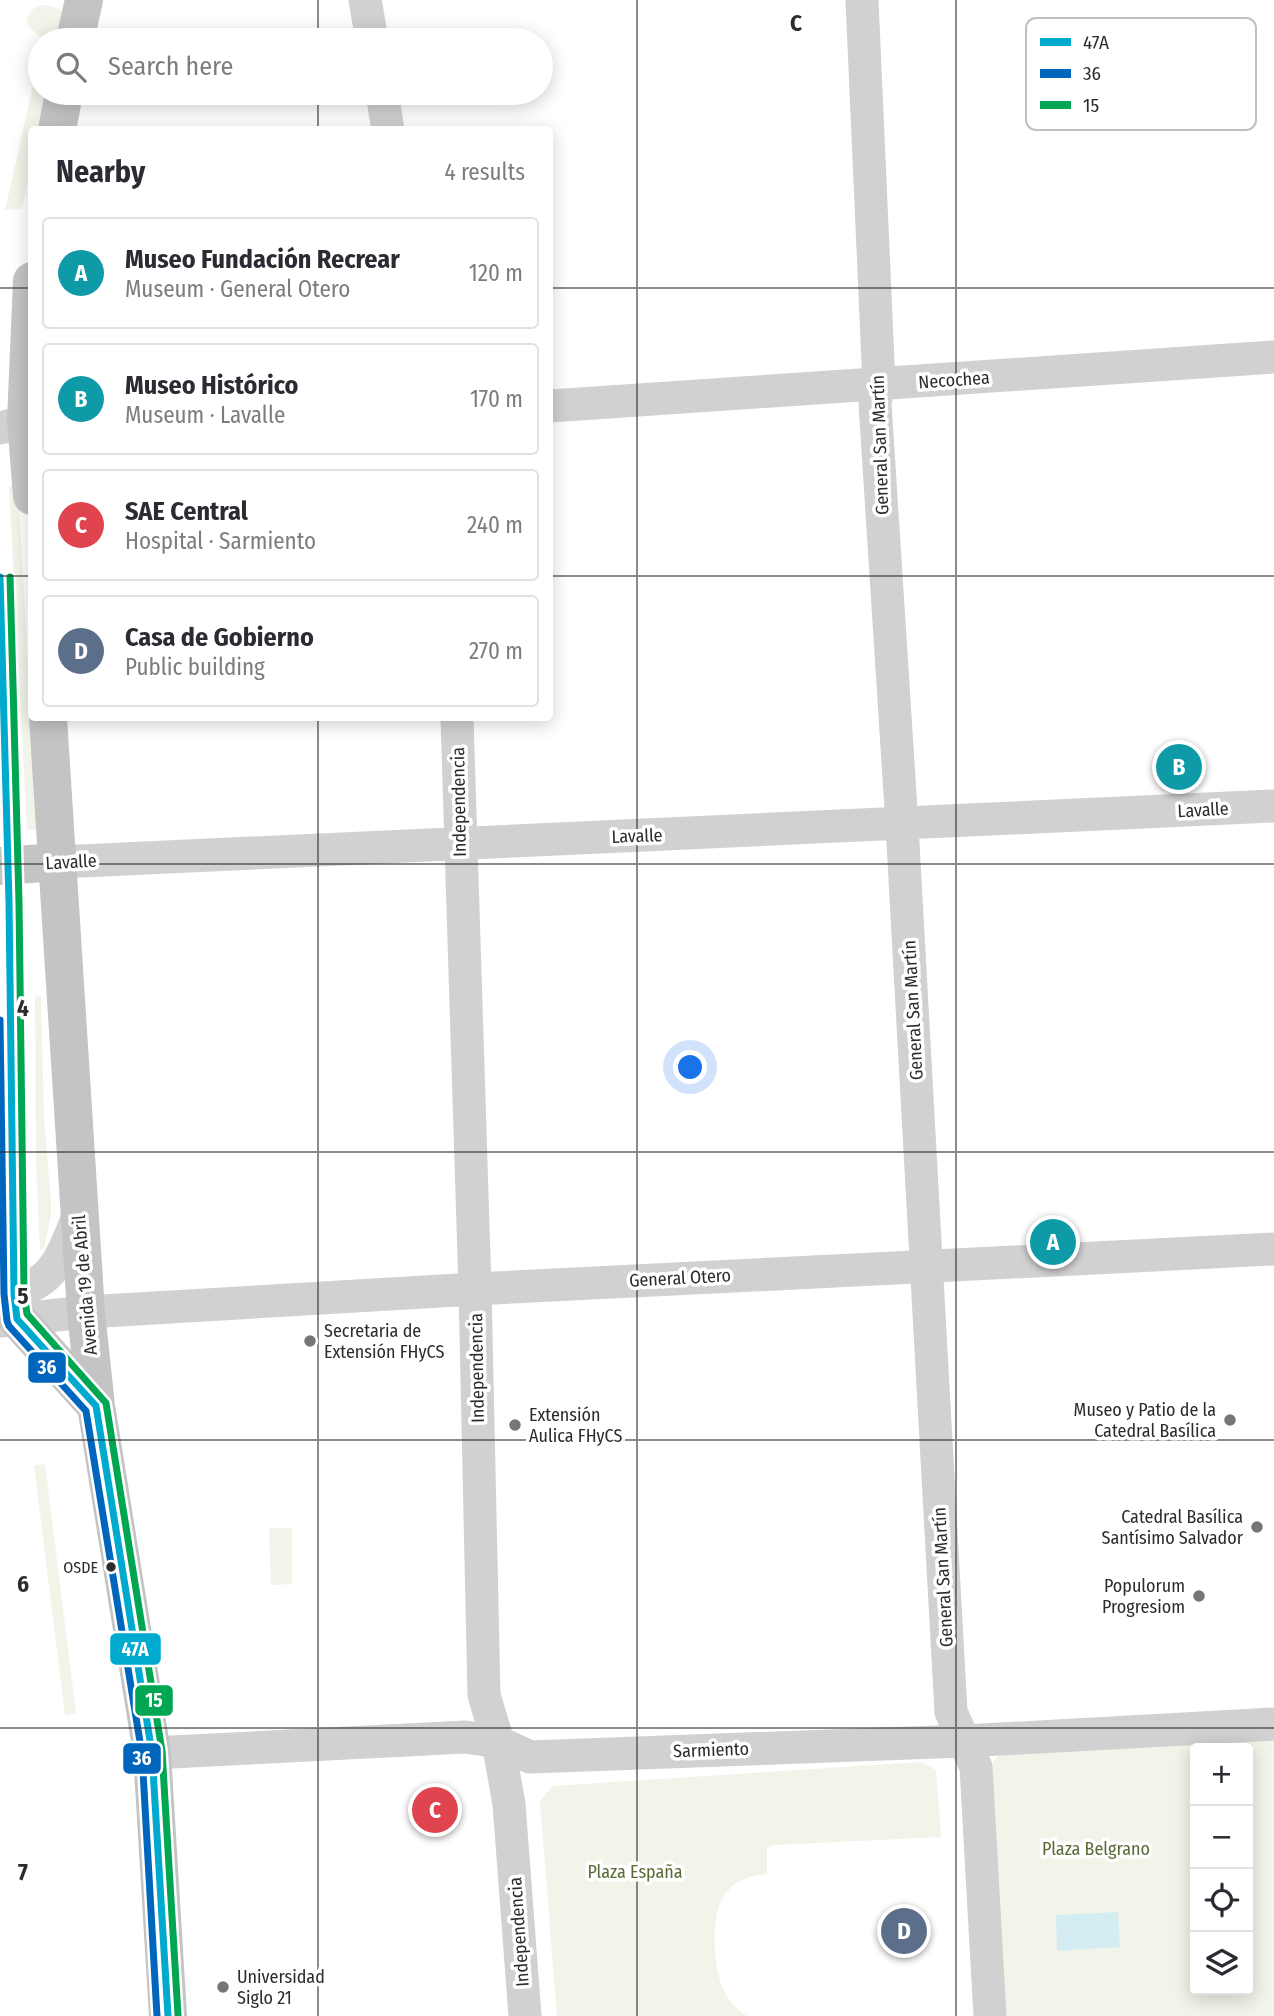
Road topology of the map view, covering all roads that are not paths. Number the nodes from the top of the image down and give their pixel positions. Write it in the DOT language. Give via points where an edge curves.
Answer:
graph roads {
  1 [pos="84,0"];
  2 [pos="365,0"];
  3 [pos="862,0"];
  4 [pos="78,28"];
  5 [pos="370,28"];
  6 [pos="62,105"];
  7 [pos="384,105"];
  8 [pos="58,126"];
  9 [pos="387,126"];
  10 [pos="28,325"];
  11 [pos="1274,358"];
  12 [pos="879,385"];
  13 [pos="553,406"];
  14 [pos="19,423"];
  15 [pos="28,474"];
  16 [pos="48,721"];
  17 [pos="457,721"];
  18 [pos="1274,806"];
  19 [pos="902,825"];
  20 [pos="460,844"];
  21 [pos="58,862"];
  22 [pos="0,866"];
  23 [pos="79,1214"];
  24 [pos="1274,1249"];
  25 [pos="926,1265"];
  26 [pos="475,1289"];
  27 [pos="5,1312"];
  28 [pos="86,1312"];
  29 [pos="96,1406"];
  30 [pos="1274,1724"];
  31 [pos="964,1741"];
  32 [pos="498,1742"];
  33 [pos="152,1753"];
  34 [pos="168,2016"];
  35 [pos="525,2016"];
  36 [pos="990,2016"];
  1 -- 4 [label="main road"];
  2 -- 5 [label="street"];
  3 -- 12 [label="street, General San Martín"];
  6 -- 8 [label="main road"];
  7 -- 9 [label="street"];
  10 -- 14 [label="main road"];
  11 -- 12 [label="street, Necochea"];
  12 -- 13 [label="street, Necochea"];
  12 -- 19 [label="street, General San Martín" via="875,403"];
  14 -- 15 [label="main road"];
  16 -- 21 [label="main road, Avenida 19 de Abril"];
  17 -- 20 [label="street, Independencia"];
  18 -- 19 [label="street, Lavalle"];
  19 -- 20 [label="street, Lavalle"];
  19 -- 25 [label="street, General San Martín"];
  20 -- 21 [label="street, Lavalle"];
  20 -- 26 [label="street, Independencia"];
  21 -- 22 [label="main road, Lavalle"];
  21 -- 23 [label="main road, Avenida 19 de Abril"];
  23 -- 27 [label="street" via="49,1274"];
  23 -- 28 [label="main road, Avenida 19 de Abril"];
  24 -- 25 [label="street, General Otero"];
  25 -- 26 [label="street, General Otero"];
  25 -- 31 [label="street, General San Martín" via="951,1712"];
  26 -- 28 [label="street, General Otero"];
  26 -- 32 [label="street, Independencia" via="484,1695"];
  27 -- 28 [label="street, General Otero"];
  27 -- 29 [label="main road"];
  28 -- 29 [label="main road, Avenida 19 de Abril"];
  29 -- 33 [label="main road, Avenida 19 de Abril"];
  30 -- 31 [label="street, Sarmiento"];
  31 -- 32 [label="street, Sarmiento" via="530,1757"];
  31 -- 36 [label="street, General San Martín" via="976,1767"];
  32 -- 33 [label="street, Sarmiento" via="465,1737"];
  32 -- 35 [label="street, Independencia" via="509,1804"];
  33 -- 34 [label="main road, Avenida 19 de Abril"];
}
